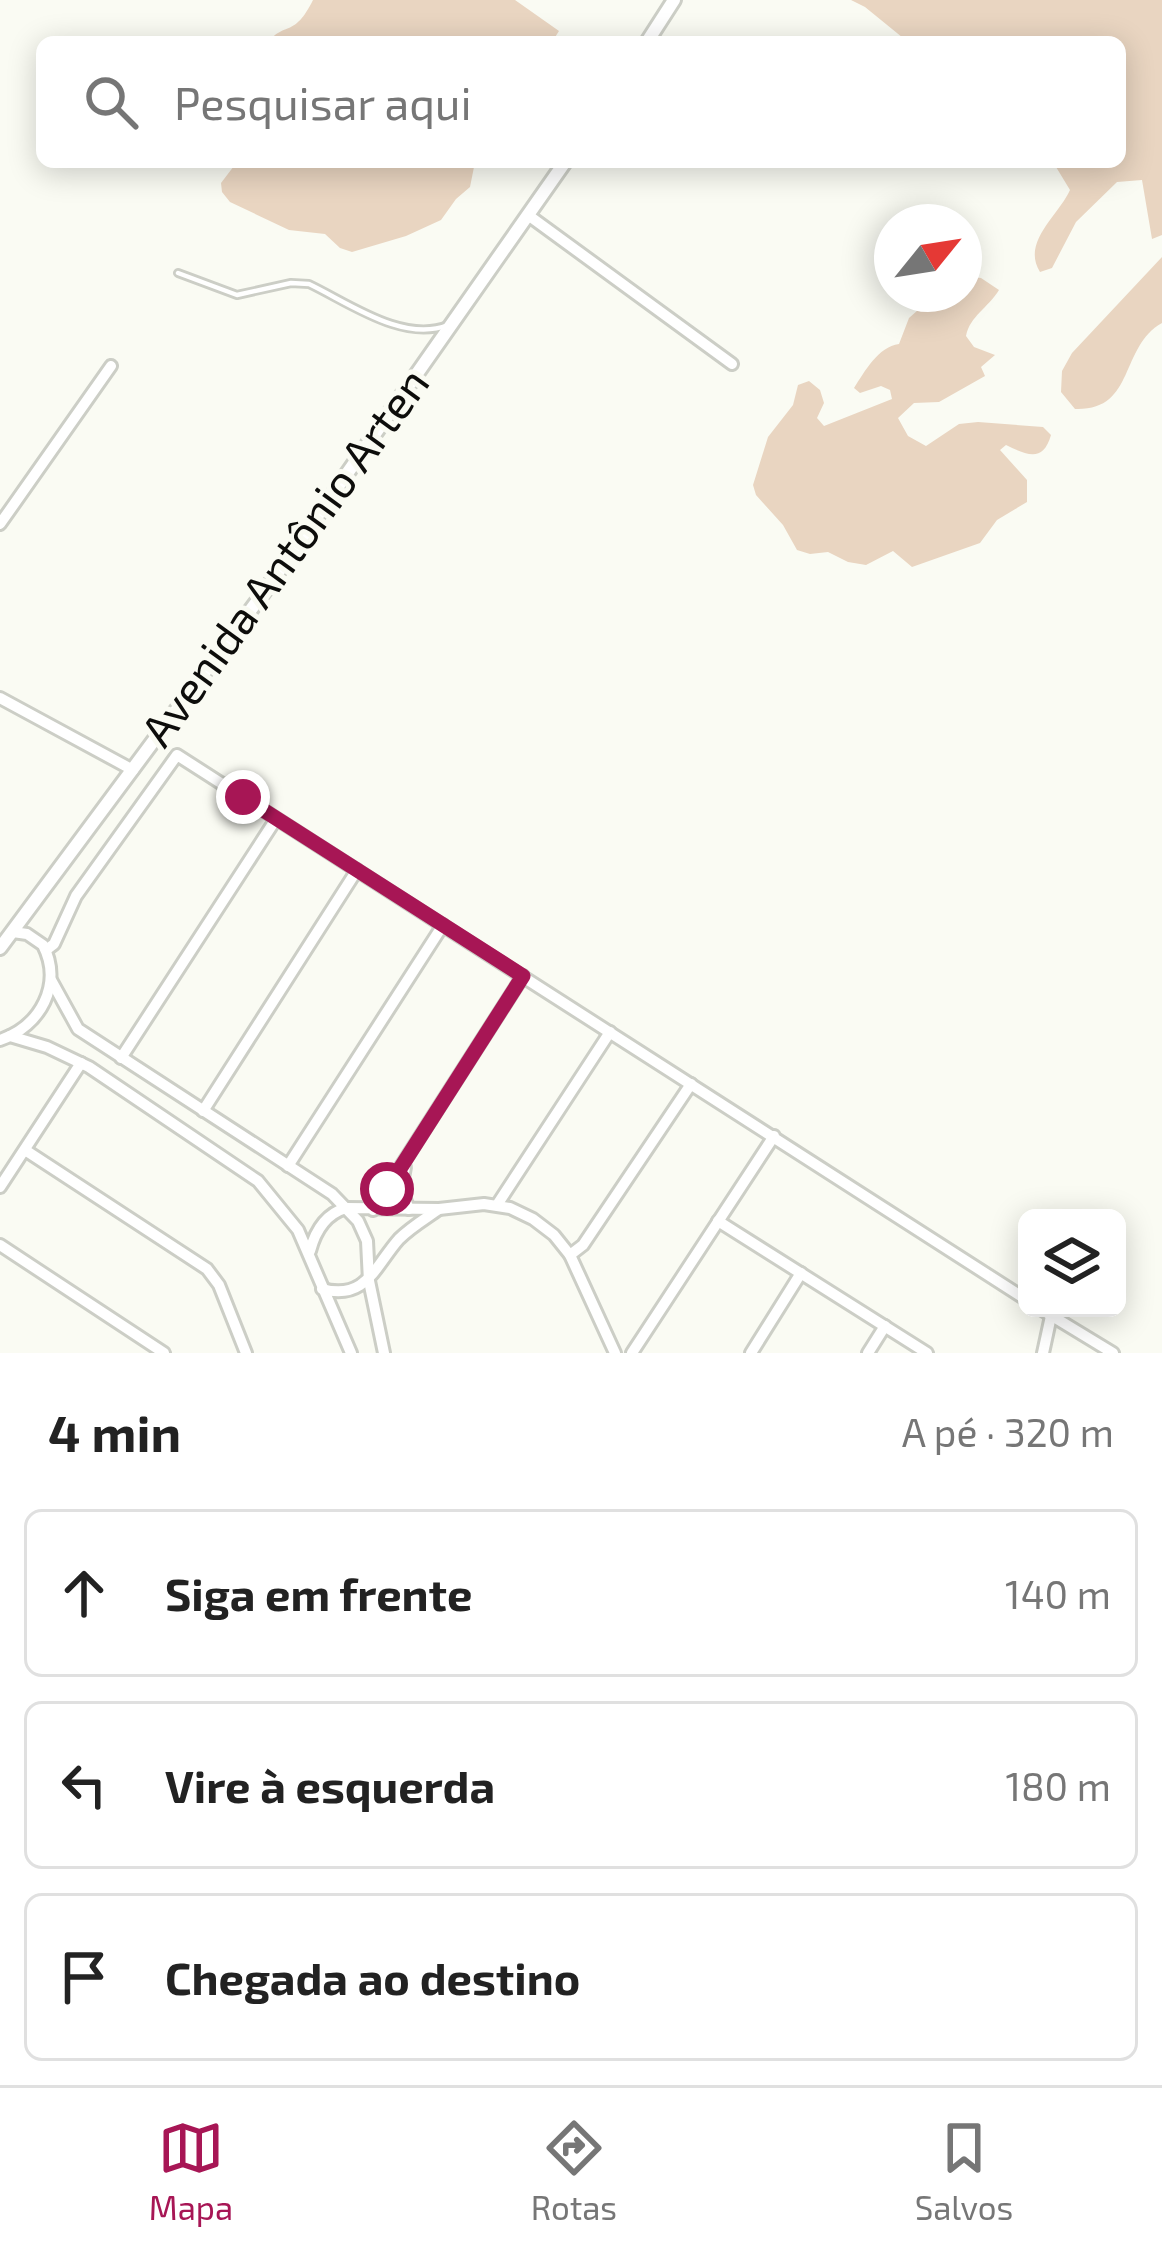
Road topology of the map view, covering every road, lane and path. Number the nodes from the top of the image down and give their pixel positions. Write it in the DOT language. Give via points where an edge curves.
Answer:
graph roads {
  1 [pos="674,0"];
  2 [pos="651,36"];
  3 [pos="561,168"];
  4 [pos="528,215"];
  5 [pos="178,273"];
  6 [pos="453,322"];
  7 [pos="732,364"];
  8 [pos="111,366"];
  9 [pos="0,524"];
  10 [pos="0,698"];
  11 [pos="133,770"];
  12 [pos="276,818"];
  13 [pos="357,870"];
  14 [pos="443,925"];
  15 [pos="13,932"];
  16 [pos="0,948"];
  17 [pos="46,950"];
  18 [pos="523,976"];
  19 [pos="51,980"];
  20 [pos="610,1032"];
  21 [pos="5,1038"];
  22 [pos="121,1058"];
  23 [pos="82,1063"];
  24 [pos="692,1084"];
  25 [pos="203,1111"];
  26 [pos="774,1136"];
  27 [pos="25,1150"];
  28 [pos="405,1164"];
  29 [pos="288,1166"];
  30 [pos="0,1187"];
  31 [pos="497,1205"];
  32 [pos="346,1208"];
  33 [pos="409,1209"];
  34 [pos="439,1209"];
  35 [pos="373,1210"];
  36 [pos="718,1221"];
  37 [pos="0,1245"];
  38 [pos="309,1254"];
  39 [pos="570,1255"];
  40 [pos="801,1273"];
  41 [pos="369,1281"];
  42 [pos="322,1289"];
  43 [pos="1018,1294"];
  44 [pos="1045,1317"];
  45 [pos="1053,1317"];
  46 [pos="885,1326"];
  47 [pos="164,1353"];
  48 [pos="246,1353"];
  49 [pos="351,1353"];
  50 [pos="384,1353"];
  51 [pos="615,1353"];
  52 [pos="632,1353"];
  53 [pos="751,1353"];
  54 [pos="868,1353"];
  55 [pos="927,1353"];
  56 [pos="1043,1353"];
  57 [pos="1114,1353"];
  1 -- 2 [label="street"];
  3 -- 4 [label="street, Avenida Antônio Arten"];
  4 -- 6 [label="street, Avenida Antônio Arten"];
  4 -- 7 [label="street"];
  5 -- 6 [label="lane" via="237,295 309,284 411,331"];
  6 -- 11 [label="street, Avenida Antônio Arten"];
  8 -- 9 [label="street"];
  10 -- 11 [label="street"];
  11 -- 15 [label="street, Avenida Antônio Arten"];
  12 -- 13 [label="street"];
  12 -- 17 [label="street" via="177,755"];
  12 -- 22 [label="street"];
  13 -- 14 [label="street"];
  13 -- 25 [label="street"];
  14 -- 18 [label="street"];
  14 -- 29 [label="street"];
  15 -- 16 [label="street, Avenida Antônio Arten"];
  15 -- 17 [label="street"];
  17 -- 19 [label="street"];
  18 -- 20 [label="street"];
  18 -- 28 [label="street"];
  19 -- 21 [label="street" via="42,1009"];
  19 -- 22 [label="street" via="78,1029"];
  20 -- 24 [label="street"];
  20 -- 31 [label="street"];
  21 -- 23 [label="street"];
  22 -- 25 [label="street"];
  23 -- 27 [label="street"];
  23 -- 38 [label="street" via="258,1181"];
  24 -- 26 [label="street"];
  24 -- 39 [label="street"];
  25 -- 29 [label="street"];
  26 -- 36 [label="street"];
  26 -- 43 [label="street"];
  27 -- 30 [label="street"];
  27 -- 48 [label="street" via="207,1269"];
  28 -- 33 [label="street" via="401,1190"];
  28 -- 35 [label="street"];
  29 -- 32 [label="street"];
  31 -- 34 [label="street"];
  31 -- 39 [label="street" via="544,1226"];
  32 -- 35 [label="street"];
  32 -- 38 [label="street" via="324,1222"];
  32 -- 41 [label="street" via="367,1241"];
  33 -- 34 [label="street"];
  33 -- 35 [label="street"];
  34 -- 41 [label="street" via="403,1235"];
  36 -- 40 [label="street"];
  36 -- 52 [label="street"];
  37 -- 47 [label="street"];
  38 -- 42 [label="street"];
  39 -- 51 [label="street"];
  40 -- 46 [label="street"];
  40 -- 53 [label="street"];
  41 -- 42 [label="street" via="346,1292"];
  41 -- 50 [label="street"];
  42 -- 49 [label="street"];
  44 -- 56 [label="street"];
  45 -- 57 [label="street"];
  46 -- 54 [label="street"];
  46 -- 55 [label="street"];
}
